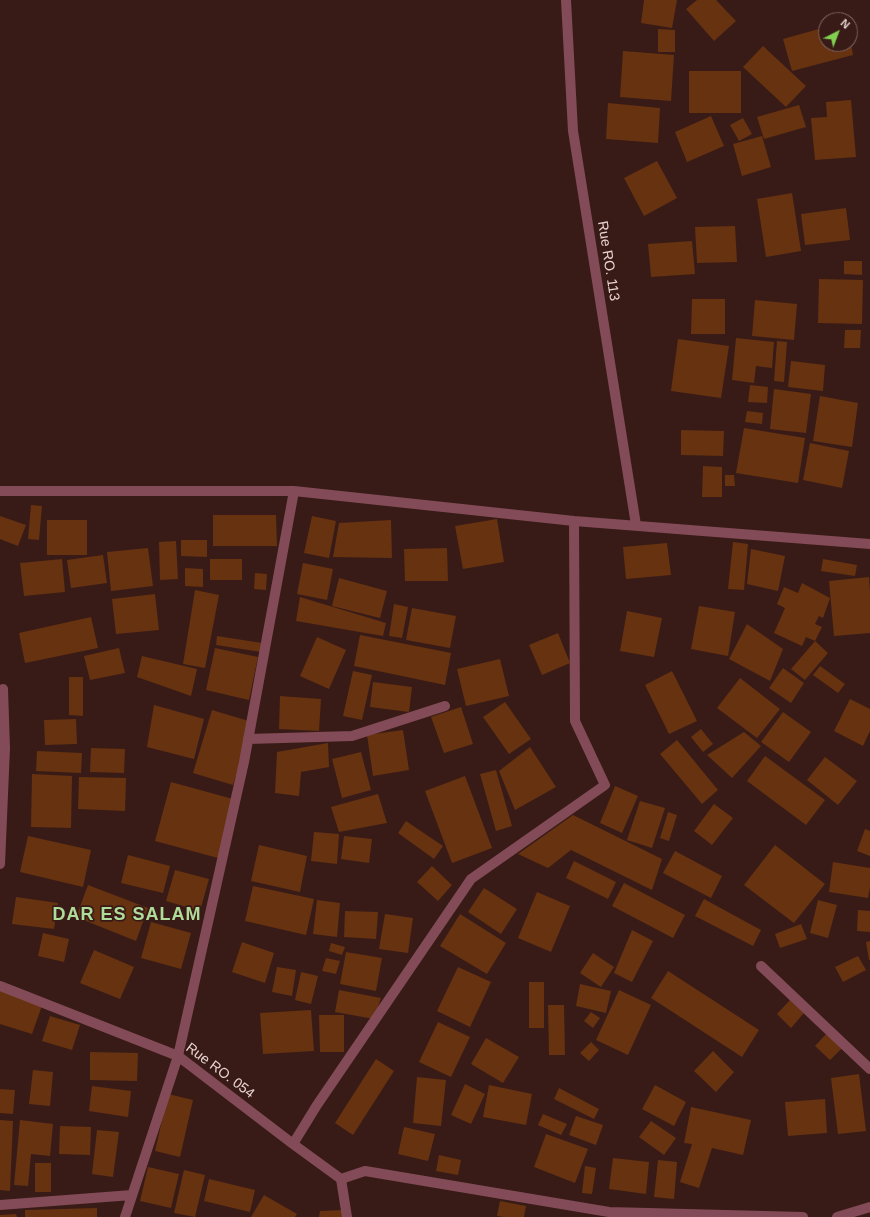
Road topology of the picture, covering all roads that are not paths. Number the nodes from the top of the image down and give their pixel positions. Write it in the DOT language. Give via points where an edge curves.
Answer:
graph roads {
  1 [pos="566,0"];
  2 [pos="0,491"];
  3 [pos="294,491"];
  4 [pos="574,521"];
  5 [pos="636,525"];
  6 [pos="870,544"];
  7 [pos="3,689"];
  8 [pos="445,706"];
  9 [pos="248,738"];
  10 [pos="0,864"];
  11 [pos="761,966"];
  12 [pos="0,986"];
  13 [pos="178,1056"];
  14 [pos="870,1069"];
  15 [pos="293,1144"];
  16 [pos="341,1179"];
  17 [pos="132,1195"];
  18 [pos="0,1205"];
  19 [pos="870,1207"];
  20 [pos="125,1217"];
  21 [pos="347,1217"];
  22 [pos="803,1217"];
  23 [pos="837,1217"];
  1 -- 5 [label="street, Rue RO. 113" via="573,132"];
  2 -- 3 [label="street"];
  3 -- 4 [label="street"];
  3 -- 9 [label="street"];
  4 -- 5 [label="street"];
  4 -- 15 [label="street" via="575,721 605,785 471,879"];
  5 -- 6 [label="street"];
  7 -- 10 [label="street" via="5,748"];
  8 -- 9 [label="street" via="352,736"];
  9 -- 13 [label="street"];
  11 -- 14 [label="street"];
  12 -- 13 [label="street, Rue RO. 054"];
  13 -- 15 [label="street, Rue RO. 054"];
  13 -- 17 [label="street"];
  15 -- 16 [label="street, Rue RO. 054"];
  16 -- 21 [label="street"];
  16 -- 22 [label="street" via="365,1171 609,1212"];
  17 -- 18 [label="street"];
  17 -- 20 [label="street"];
  19 -- 23 [label="street"];
}
